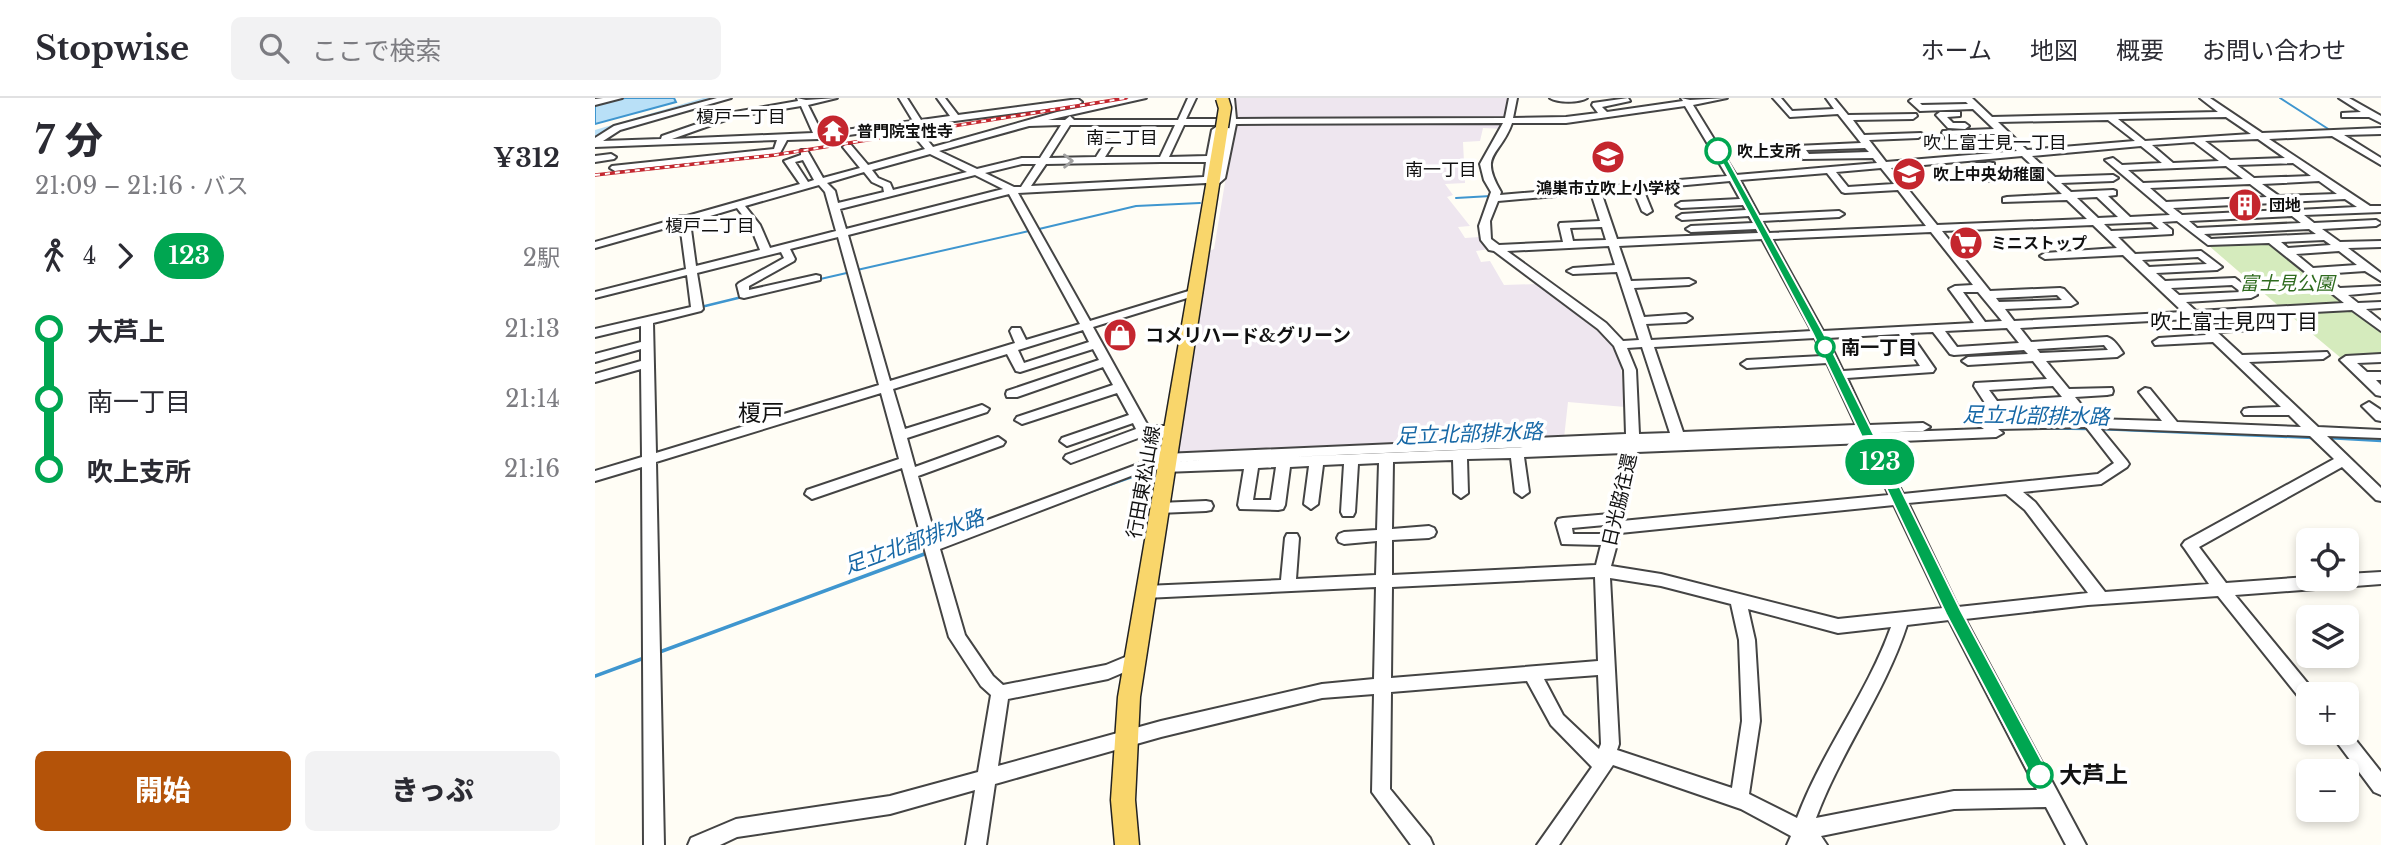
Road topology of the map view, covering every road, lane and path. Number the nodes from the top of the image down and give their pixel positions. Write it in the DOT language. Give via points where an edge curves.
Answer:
graph roads {
  1 [pos="618,98"];
  2 [pos="699,98"];
  3 [pos="834,98"];
  4 [pos="904,98"];
  5 [pos="941,98"];
  6 [pos="1100,98"];
  7 [pos="1142,98"];
  8 [pos="1192,98"];
  9 [pos="1219,98"];
  10 [pos="1230,98"];
  11 [pos="1513,98"];
  12 [pos="1554,98"];
  13 [pos="1583,98"];
  14 [pos="1623,98"];
  15 [pos="1723,98"];
  16 [pos="1777,98"];
  17 [pos="1830,98"];
  18 [pos="2204,98"];
  19 [pos="2343,98"];
  20 [pos="723,99"];
  21 [pos="1708,99"];
  22 [pos="679,100"];
  23 [pos="802,100"];
  24 [pos="1057,101"];
  25 [pos="1687,101"];
  26 [pos="595,102"];
  27 [pos="2381,104"];
  28 [pos="2356,106"];
  29 [pos="1075,110"];
  30 [pos="2228,114"];
  31 [pos="2371,114"];
  32 [pos="732,115"];
  33 [pos="1605,115"];
  34 [pos="1843,115"];
  35 [pos="2193,115"];
  36 [pos="1913,116"];
  37 [pos="1986,116"];
  38 [pos="2173,116"];
  39 [pos="2345,116"];
  40 [pos="956,118"];
  41 [pos="1509,118"];
  42 [pos="2111,118"];
  43 [pos="646,119"];
  44 [pos="2381,120"];
  45 [pos="1180,122"];
  46 [pos="919,123"];
  47 [pos="1026,123"];
  48 [pos="1067,123"];
  49 [pos="1101,123"];
  50 [pos="767,124"];
  51 [pos="1224,124"];
  52 [pos="664,125"];
  53 [pos="595,129"];
  54 [pos="2381,129"];
  55 [pos="1902,130"];
  56 [pos="2333,132"];
  57 [pos="1037,133"];
  58 [pos="1061,133"];
  59 [pos="2256,133"];
  60 [pos="1095,134"];
  61 [pos="2222,134"];
  62 [pos="1918,135"];
  63 [pos="819,136"];
  64 [pos="779,138"];
  65 [pos="1862,138"];
  66 [pos="2198,138"];
  67 [pos="748,139"];
  68 [pos="655,142"];
  69 [pos="2141,142"];
  70 [pos="595,143"];
  71 [pos="1109,143"];
  72 [pos="848,147"];
  73 [pos="930,150"];
  74 [pos="2284,152"];
  75 [pos="2216,155"];
  76 [pos="2027,156"];
  77 [pos="611,157"];
  78 [pos="595,159"];
  79 [pos="1210,159"];
  80 [pos="1099,160"];
  81 [pos="1163,160"];
  82 [pos="2110,160"];
  83 [pos="2295,160"];
  84 [pos="1042,161"];
  85 [pos="1880,161"];
  86 [pos="2381,162"];
  87 [pos="2228,163"];
  88 [pos="2170,165"];
  89 [pos="615,167"];
  90 [pos="863,168"];
  91 [pos="1830,171"];
  92 [pos="977,172"];
  93 [pos="2116,173"];
  94 [pos="2051,178"];
  95 [pos="2322,178"];
  96 [pos="819,180"];
  97 [pos="1735,180"];
  98 [pos="2252,181"];
  99 [pos="1210,182"];
  100 [pos="2193,183"];
  101 [pos="805,184"];
  102 [pos="2140,186"];
  103 [pos="1637,187"];
  104 [pos="1901,187"];
  105 [pos="1018,189"];
  106 [pos="902,190"];
  107 [pos="1595,190"];
  108 [pos="889,193"];
  109 [pos="2113,193"];
  110 [pos="2100,194"];
  111 [pos="2070,196"];
  112 [pos="2349,197"];
  113 [pos="1495,198"];
  114 [pos="2007,200"];
  115 [pos="2277,200"];
  116 [pos="2217,202"];
  117 [pos="738,203"];
  118 [pos="1681,205"];
  119 [pos="2163,205"];
  120 [pos="834,207"];
  121 [pos="2381,209"];
  122 [pos="2368,210"];
  123 [pos="1647,211"];
  124 [pos="2294,213"];
  125 [pos="1839,214"];
  126 [pos="912,216"];
  127 [pos="2234,216"];
  128 [pos="1682,217"];
  129 [pos="684,218"];
  130 [pos="2179,218"];
  131 [pos="1755,219"];
  132 [pos="2153,219"];
  133 [pos="2128,221"];
  134 [pos="2379,221"];
  135 [pos="2096,222"];
  136 [pos="1608,224"];
  137 [pos="2312,226"];
  138 [pos="1691,229"];
  139 [pos="1935,229"];
  140 [pos="2195,231"];
  141 [pos="841,234"];
  142 [pos="2109,234"];
  143 [pos="2326,237"];
  144 [pos="2272,240"];
  145 [pos="1615,244"];
  146 [pos="2381,244"];
  147 [pos="595,245"];
  148 [pos="1569,245"];
  149 [pos="2340,247"];
  150 [pos="784,248"];
  151 [pos="1493,248"];
  152 [pos="2287,251"];
  153 [pos="766,253"];
  154 [pos="2131,254"];
  155 [pos="2045,256"];
  156 [pos="2381,265"];
  157 [pos="2367,267"];
  158 [pos="1623,268"];
  159 [pos="2147,270"];
  160 [pos="693,271"];
  161 [pos="1573,271"];
  162 [pos="2311,271"];
  163 [pos="816,278"];
  164 [pos="2381,278"];
  165 [pos="1689,282"];
  166 [pos="1629,285"];
  167 [pos="2162,285"];
  168 [pos="2381,289"];
  169 [pos="1985,291"];
  170 [pos="1196,292"];
  171 [pos="2338,292"];
  172 [pos="595,295"];
  173 [pos="2176,299"];
  174 [pos="2381,305"];
  175 [pos="1997,306"];
  176 [pos="2358,307"];
  177 [pos="2192,315"];
  178 [pos="1686,318"];
  179 [pos="647,321"];
  180 [pos="1640,321"];
  181 [pos="2010,323"];
  182 [pos="2267,325"];
  183 [pos="1086,326"];
  184 [pos="1982,326"];
  185 [pos="2381,327"];
  186 [pos="1936,328"];
  187 [pos="2206,329"];
  188 [pos="1902,330"];
  189 [pos="1016,331"];
  190 [pos="595,333"];
  191 [pos="1819,334"];
  192 [pos="2216,338"];
  193 [pos="1647,342"];
  194 [pos="2159,342"];
  195 [pos="647,344"];
  196 [pos="1096,344"];
  197 [pos="1620,345"];
  198 [pos="2028,346"];
  199 [pos="1017,347"];
  200 [pos="2323,355"];
  201 [pos="2038,357"];
  202 [pos="595,358"];
  203 [pos="2381,358"];
  204 [pos="1831,359"];
  205 [pos="2238,359"];
  206 [pos="1968,361"];
  207 [pos="1106,362"];
  208 [pos="646,364"];
  209 [pos="1747,364"];
  210 [pos="1838,375"];
  211 [pos="2364,376"];
  212 [pos="2381,376"];
  213 [pos="595,378"];
  214 [pos="2057,382"];
  215 [pos="885,387"];
  216 [pos="1120,387"];
  217 [pos="2107,391"];
  218 [pos="2145,392"];
  219 [pos="2381,392"];
  220 [pos="1012,394"];
  221 [pos="2069,397"];
  222 [pos="2369,406"];
  223 [pos="982,409"];
  224 [pos="2292,411"];
  225 [pos="2249,412"];
  226 [pos="1136,417"];
  227 [pos="2381,417"];
  228 [pos="1022,420"];
  229 [pos="2090,423"];
  230 [pos="2174,427"];
  231 [pos="1173,430"];
  232 [pos="1144,431"];
  233 [pos="2313,431"];
  234 [pos="1996,433"];
  235 [pos="1867,434"];
  236 [pos="2381,434"];
  237 [pos="899,436"];
  238 [pos="1678,437"];
  239 [pos="1067,441"];
  240 [pos="998,442"];
  241 [pos="1632,444"];
  242 [pos="1517,453"];
  243 [pos="1459,455"];
  244 [pos="1071,457"];
  245 [pos="1386,459"];
  246 [pos="647,460"];
  247 [pos="1351,460"];
  248 [pos="2343,460"];
  249 [pos="1165,461"];
  250 [pos="1316,462"];
  251 [pos="1283,463"];
  252 [pos="1252,464"];
  253 [pos="908,468"];
  254 [pos="595,476"];
  255 [pos="2010,489"];
  256 [pos="1522,492"];
  257 [pos="1461,493"];
  258 [pos="811,494"];
  259 [pos="2381,496"];
  260 [pos="1898,499"];
  261 [pos="1311,504"];
  262 [pos="1206,506"];
  263 [pos="1159,508"];
  264 [pos="1348,512"];
  265 [pos="1612,529"];
  266 [pos="1429,532"];
  267 [pos="1385,535"];
  268 [pos="1291,537"];
  269 [pos="1344,538"];
  270 [pos="930,547"];
  271 [pos="1602,570"];
  272 [pos="2381,578"];
  273 [pos="1385,581"];
  274 [pos="1288,585"];
  275 [pos="2222,590"];
  276 [pos="1145,592"];
  277 [pos="2101,598"];
  278 [pos="1738,600"];
  279 [pos="1954,614"];
  280 [pos="1901,620"];
  281 [pos="1135,660"];
  282 [pos="1606,667"];
  283 [pos="1531,672"];
  284 [pos="2297,682"];
  285 [pos="1384,684"];
  286 [pos="1000,693"];
  287 [pos="1125,741"];
  288 [pos="2352,745"];
  289 [pos="1606,760"];
  290 [pos="2373,764"];
  291 [pos="986,778"];
  292 [pos="2381,786"];
  293 [pos="2052,798"];
  294 [pos="1739,800"];
  295 [pos="1799,837"];
  296 [pos="654,845"];
  297 [pos="698,845"];
  298 [pos="976,845"];
  299 [pos="1127,845"];
  300 [pos="1423,845"];
  301 [pos="1547,845"];
  302 [pos="1817,845"];
  303 [pos="2076,845"];
  1 -- 26 [label="street"];
  2 -- 22 [label="street"];
  3 -- 23 [label="street"];
  4 -- 46 [label="street"];
  5 -- 40 [label="street"];
  6 -- 24 [label="street"];
  7 -- 29 [label="street"];
  8 -- 45 [label="street"];
  9 -- 51 [label="main road, 行田東松山線, bridge" via="1225,108"];
  10 -- 51 [label="street"];
  11 -- 41 [label="street"];
  12 -- 13 [label="street"];
  14 -- 33 [label="street" via="1626,101 1596,105"];
  15 -- 21 [label="street"];
  16 -- 34 [label="street" via="1790,114"];
  17 -- 34 [label="street"];
  18 -- 30 [label="street"];
  19 -- 28 [label="street"];
  20 -- 32 [label="street"];
  20 -- 43 [label="street"];
  21 -- 25 [label="street"];
  22 -- 53 [label="street"];
  23 -- 32 [label="street"];
  23 -- 63 [label="street"];
  24 -- 40 [label="street"];
  25 -- 33 [label="street"];
  25 -- 97 [label="street"];
  27 -- 28 [label="street"];
  28 -- 31 [label="street"];
  29 -- 47 [label="street"];
  29 -- 48 [label="street"];
  30 -- 35 [label="street"];
  30 -- 59 [label="street"];
  31 -- 39 [label="street"];
  31 -- 44 [label="street"];
  32 -- 67 [label="street"];
  32 -- 68 [label="street"];
  33 -- 41 [label="street" via="1566,120"];
  34 -- 36 [label="street"];
  34 -- 65 [label="street"];
  35 -- 38 [label="street"];
  35 -- 61 [label="street"];
  37 -- 37 [label="street" via="1946,133 1951,139"];
  37 -- 37 [label="street" via="1913,101 1920,108"];
  37 -- 42 [label="street"];
  37 -- 76 [label="street"];
  38 -- 42 [label="street"];
  38 -- 66 [label="street"];
  40 -- 46 [label="street"];
  41 -- 51 [label="street"];
  41 -- 113 [label="street" via="1485,162"];
  42 -- 69 [label="street"];
  43 -- 52 [label="street"];
  43 -- 70 [label="street" via="617,128"];
  45 -- 49 [label="street"];
  45 -- 51 [label="street"];
  45 -- 81 [label="street"];
  46 -- 63 [label="street"];
  46 -- 73 [label="street" via="920,137"];
  47 -- 48 [label="street"];
  47 -- 73 [label="street"];
  48 -- 49 [label="street"];
  48 -- 58 [label="street"];
  49 -- 60 [label="street"];
  50 -- 64 [label="street"];
  51 -- 79 [label="street"];
  51 -- 99 [label="main road, 行田東松山線"];
  54 -- 56 [label="street"];
  54 -- 59 [label="street"];
  55 -- 65 [label="street"];
  56 -- 59 [label="street"];
  56 -- 86 [label="street"];
  57 -- 58 [label="street"];
  58 -- 84 [label="street"];
  59 -- 61 [label="street"];
  59 -- 66 [label="street"];
  59 -- 74 [label="street"];
  61 -- 66 [label="street"];
  62 -- 65 [label="street"];
  63 -- 64 [label="street"];
  64 -- 67 [label="street"];
  64 -- 89 [label="street" via="777,151"];
  65 -- 85 [label="street"];
  65 -- 85 [label="street" via="1799,148 1806,157"];
  66 -- 69 [label="street"];
  66 -- 75 [label="street"];
  67 -- 68 [label="street"];
  68 -- 70 [label="street"];
  69 -- 76 [label="street"];
  69 -- 88 [label="street"];
  71 -- 80 [label="street"];
  72 -- 90 [label="street"];
  73 -- 90 [label="street"];
  73 -- 92 [label="street"];
  74 -- 75 [label="street"];
  74 -- 83 [label="street"];
  75 -- 87 [label="street"];
  76 -- 85 [label="street"];
  76 -- 94 [label="street"];
  76 -- 94 [label="street" via="1976,166 1988,179"];
  77 -- 78 [label="street"];
  79 -- 81 [label="street"];
  79 -- 99 [label="street"];
  80 -- 81 [label="street"];
  84 -- 80 [label="street, one-way"];
  82 -- 93 [label="street"];
  83 -- 87 [label="street"];
  83 -- 95 [label="street"];
  84 -- 92 [label="street"];
  84 -- 105 [label="street"];
  85 -- 91 [label="street"];
  85 -- 97 [label="street"];
  85 -- 104 [label="street"];
  87 -- 88 [label="street"];
  87 -- 98 [label="street"];
  88 -- 93 [label="street"];
  88 -- 100 [label="street"];
  90 -- 96 [label="street"];
  90 -- 108 [label="street" via="887,185"];
  91 -- 97 [label="street" via="1782,175 1789,184"];
  91 -- 104 [label="street" via="1845,190"];
  92 -- 105 [label="street"];
  92 -- 106 [label="street"];
  93 -- 94 [label="street"];
  93 -- 102 [label="street"];
  94 -- 111 [label="street"];
  95 -- 98 [label="street"];
  95 -- 112 [label="street"];
  96 -- 101 [label="street"];
  96 -- 101 [label="street" via="805,154 789,161"];
  96 -- 120 [label="street" via="830,191"];
  97 -- 103 [label="street"];
  97 -- 131 [label="street"];
  98 -- 100 [label="street"];
  98 -- 115 [label="street"];
  99 -- 105 [label="street"];
  99 -- 170 [label="main road, 行田東松山線"];
  100 -- 102 [label="street"];
  100 -- 116 [label="street"];
  101 -- 117 [label="street"];
  102 -- 119 [label="street"];
  103 -- 107 [label="street"];
  103 -- 123 [label="street"];
  104 -- 139 [label="street"];
  105 -- 126 [label="street"];
  105 -- 183 [label="street"];
  106 -- 108 [label="street"];
  106 -- 126 [label="street"];
  107 -- 113 [label="street"];
  107 -- 136 [label="street"];
  108 -- 120 [label="street"];
  109 -- 110 [label="street"];
  110 -- 111 [label="street"];
  110 -- 133 [label="street"];
  111 -- 114 [label="street"];
  111 -- 135 [label="street"];
  112 -- 115 [label="street"];
  112 -- 122 [label="street"];
  113 -- 151 [label="street" via="1484,214 1483,231"];
  115 -- 116 [label="street"];
  115 -- 124 [label="street"];
  116 -- 119 [label="street"];
  116 -- 127 [label="street"];
  117 -- 129 [label="street"];
  117 -- 153 [label="street"];
  118 -- 131 [label="street"];
  119 -- 130 [label="street"];
  120 -- 141 [label="street"];
  121 -- 122 [label="street"];
  122 -- 124 [label="street"];
  122 -- 134 [label="street"];
  124 -- 127 [label="street"];
  124 -- 137 [label="street"];
  125 -- 131 [label="street"];
  126 -- 141 [label="street"];
  127 -- 130 [label="street"];
  128 -- 131 [label="street"];
  129 -- 147 [label="street"];
  129 -- 160 [label="street"];
  130 -- 132 [label="street"];
  130 -- 140 [label="street"];
  131 -- 138 [label="street"];
  131 -- 139 [label="street"];
  131 -- 145 [label="street"];
  131 -- 191 [label="street"];
  132 -- 133 [label="street"];
  132 -- 142 [label="street" via="2168,232"];
  133 -- 135 [label="street"];
  134 -- 137 [label="street"];
  135 -- 139 [label="street"];
  135 -- 142 [label="street"];
  136 -- 145 [label="street"];
  136 -- 148 [label="street" via="1564,225"];
  137 -- 140 [label="street"];
  137 -- 143 [label="street"];
  139 -- 169 [label="street"];
  140 -- 144 [label="street" via="2208,242"];
  141 -- 150 [label="street"];
  141 -- 215 [label="street"];
  142 -- 154 [label="street"];
  143 -- 144 [label="street"];
  143 -- 149 [label="street"];
  144 -- 152 [label="street"];
  145 -- 148 [label="street"];
  145 -- 158 [label="street"];
  146 -- 149 [label="street"];
  148 -- 151 [label="street"];
  149 -- 152 [label="street"];
  149 -- 157 [label="street"];
  150 -- 153 [label="street"];
  150 -- 163 [label="street" via="790,259 743,285 744,295"];
  151 -- 197 [label="street, 日光脇往還" via="1602,326"];
  152 -- 162 [label="street"];
  153 -- 160 [label="street"];
  154 -- 155 [label="street"];
  154 -- 159 [label="street"];
  154 -- 159 [label="street" via="2201,254 2217,267"];
  156 -- 157 [label="street"];
  157 -- 162 [label="street"];
  157 -- 164 [label="street"];
  158 -- 161 [label="street"];
  158 -- 166 [label="street"];
  159 -- 167 [label="street"];
  160 -- 172 [label="street"];
  160 -- 179 [label="street" via="697,309"];
  162 -- 171 [label="street"];
  165 -- 166 [label="street"];
  166 -- 180 [label="street"];
  167 -- 173 [label="street"];
  167 -- 173 [label="street" via="2235,281 2251,295"];
  168 -- 171 [label="street"];
  169 -- 175 [label="street"];
  169 -- 175 [label="street" via="2060,291 2071,303"];
  169 -- 184 [label="street" via="1955,289"];
  170 -- 183 [label="street"];
  170 -- 231 [label="main road, 行田東松山線"];
  171 -- 176 [label="street"];
  173 -- 177 [label="street"];
  174 -- 176 [label="street"];
  175 -- 181 [label="street"];
  176 -- 177 [label="street"];
  176 -- 185 [label="street"];
  177 -- 181 [label="street"];
  177 -- 187 [label="street"];
  178 -- 180 [label="street"];
  179 -- 190 [label="street"];
  179 -- 195 [label="street"];
  180 -- 193 [label="street"];
  181 -- 184 [label="street"];
  181 -- 198 [label="street"];
  182 -- 187 [label="street"];
  183 -- 196 [label="street"];
  183 -- 199 [label="street" via="1057,328"];
  184 -- 186 [label="street"];
  186 -- 188 [label="street"];
  186 -- 198 [label="street" via="1954,351"];
  187 -- 192 [label="street"];
  188 -- 191 [label="street"];
  188 -- 210 [label="street" via="1929,369"];
  189 -- 199 [label="street"];
  191 -- 193 [label="street"];
  191 -- 204 [label="street"];
  192 -- 194 [label="street"];
  192 -- 205 [label="street"];
  193 -- 197 [label="street"];
  193 -- 238 [label="street"];
  195 -- 202 [label="street"];
  195 -- 208 [label="street"];
  196 -- 199 [label="street" via="1020,369"];
  196 -- 207 [label="street"];
  197 -- 241 [label="street, 日光脇往還" via="1630,370"];
  198 -- 201 [label="street"];
  198 -- 201 [label="street" via="2107,341 2117,353"];
  199 -- 215 [label="street"];
  200 -- 205 [label="street"];
  201 -- 206 [label="street"];
  201 -- 214 [label="street"];
  203 -- 211 [label="street" via="2346,360"];
  204 -- 209 [label="street"];
  204 -- 210 [label="street"];
  205 -- 224 [label="street"];
  207 -- 216 [label="street"];
  207 -- 220 [label="street"];
  208 -- 213 [label="street"];
  208 -- 246 [label="street"];
  210 -- 235 [label="street"];
  211 -- 212 [label="street"];
  211 -- 219 [label="street"];
  214 -- 221 [label="street"];
  214 -- 221 [label="street" via="1980,386 1990,405"];
  215 -- 237 [label="street"];
  215 -- 246 [label="street"];
  216 -- 226 [label="street"];
  216 -- 228 [label="street"];
  217 -- 221 [label="street"];
  218 -- 230 [label="street"];
  221 -- 229 [label="street"];
  222 -- 227 [label="street"];
  223 -- 237 [label="street"];
  224 -- 225 [label="street"];
  224 -- 233 [label="street"];
  226 -- 232 [label="street"];
  226 -- 239 [label="street"];
  229 -- 230 [label="street"];
  229 -- 235 [label="street"];
  229 -- 255 [label="street" via="2122,464 2101,479"];
  230 -- 233 [label="street"];
  231 -- 232 [label="street"];
  231 -- 249 [label="main road, 行田東松山線"];
  232 -- 244 [label="street"];
  232 -- 249 [label="street"];
  233 -- 236 [label="street"];
  233 -- 248 [label="street"];
  234 -- 235 [label="street"];
  235 -- 238 [label="street"];
  235 -- 241 [label="street"];
  235 -- 260 [label="street"];
  237 -- 253 [label="street"];
  238 -- 241 [label="street"];
  240 -- 253 [label="street"];
  241 -- 242 [label="street"];
  241 -- 249 [label="street"];
  241 -- 265 [label="street, 日光脇往還"];
  242 -- 243 [label="street"];
  242 -- 256 [label="street"];
  243 -- 245 [label="street"];
  243 -- 257 [label="street"];
  245 -- 247 [label="street"];
  245 -- 267 [label="street"];
  246 -- 254 [label="street"];
  246 -- 296 [label="street"];
  247 -- 250 [label="street"];
  247 -- 264 [label="street"];
  248 -- 259 [label="street"];
  248 -- 275 [label="street" via="2190,545"];
  249 -- 252 [label="street"];
  249 -- 263 [label="main road, 行田東松山線"];
  249 -- 270 [label="street"];
  250 -- 251 [label="street"];
  250 -- 261 [label="street"];
  251 -- 252 [label="street"];
  251 -- 252 [label="street" via="1278,505 1245,505"];
  253 -- 258 [label="street"];
  253 -- 270 [label="street"];
  255 -- 260 [label="street"];
  255 -- 277 [label="street" via="2030,506"];
  260 -- 265 [label="street"];
  260 -- 279 [label="street"];
  262 -- 263 [label="street"];
  263 -- 276 [label="main road, 行田東松山線"];
  265 -- 271 [label="street, 日光脇往還"];
  266 -- 267 [label="street"];
  267 -- 269 [label="street"];
  267 -- 273 [label="street"];
  268 -- 274 [label="street"];
  270 -- 286 [label="street" via="957,636"];
  271 -- 273 [label="street"];
  271 -- 278 [label="street"];
  271 -- 282 [label="street, 日光脇往還"];
  272 -- 275 [label="street"];
  273 -- 274 [label="street"];
  273 -- 285 [label="street"];
  274 -- 276 [label="street"];
  275 -- 277 [label="street"];
  275 -- 284 [label="street"];
  276 -- 281 [label="main road, 行田東松山線"];
  277 -- 279 [label="street"];
  278 -- 280 [label="street" via="1838,626"];
  278 -- 294 [label="street" via="1747,640 1751,720"];
  279 -- 280 [label="street"];
  279 -- 293 [label="street"];
  280 -- 295 [label="street" via="1888,658 1819,785"];
  281 -- 286 [label="street" via="1108,672"];
  281 -- 287 [label="main road, 行田東松山線"];
  282 -- 283 [label="street"];
  282 -- 289 [label="street, 日光脇往還" via="1610,744"];
  283 -- 285 [label="street"];
  283 -- 289 [label="street" via="1557,720"];
  285 -- 287 [label="street" via="1322,691"];
  285 -- 300 [label="street" via="1381,792"];
  286 -- 291 [label="street"];
  287 -- 291 [label="street"];
  287 -- 299 [label="main road, 行田東松山線"];
  288 -- 290 [label="street"];
  289 -- 294 [label="street"];
  289 -- 301 [label="street"];
  290 -- 292 [label="street"];
  291 -- 297 [label="street" via="890,805 736,828"];
  291 -- 298 [label="street"];
  293 -- 295 [label="street" via="1954,800"];
  293 -- 303 [label="street"];
  294 -- 295 [label="street"];
  295 -- 302 [label="street"];
}
